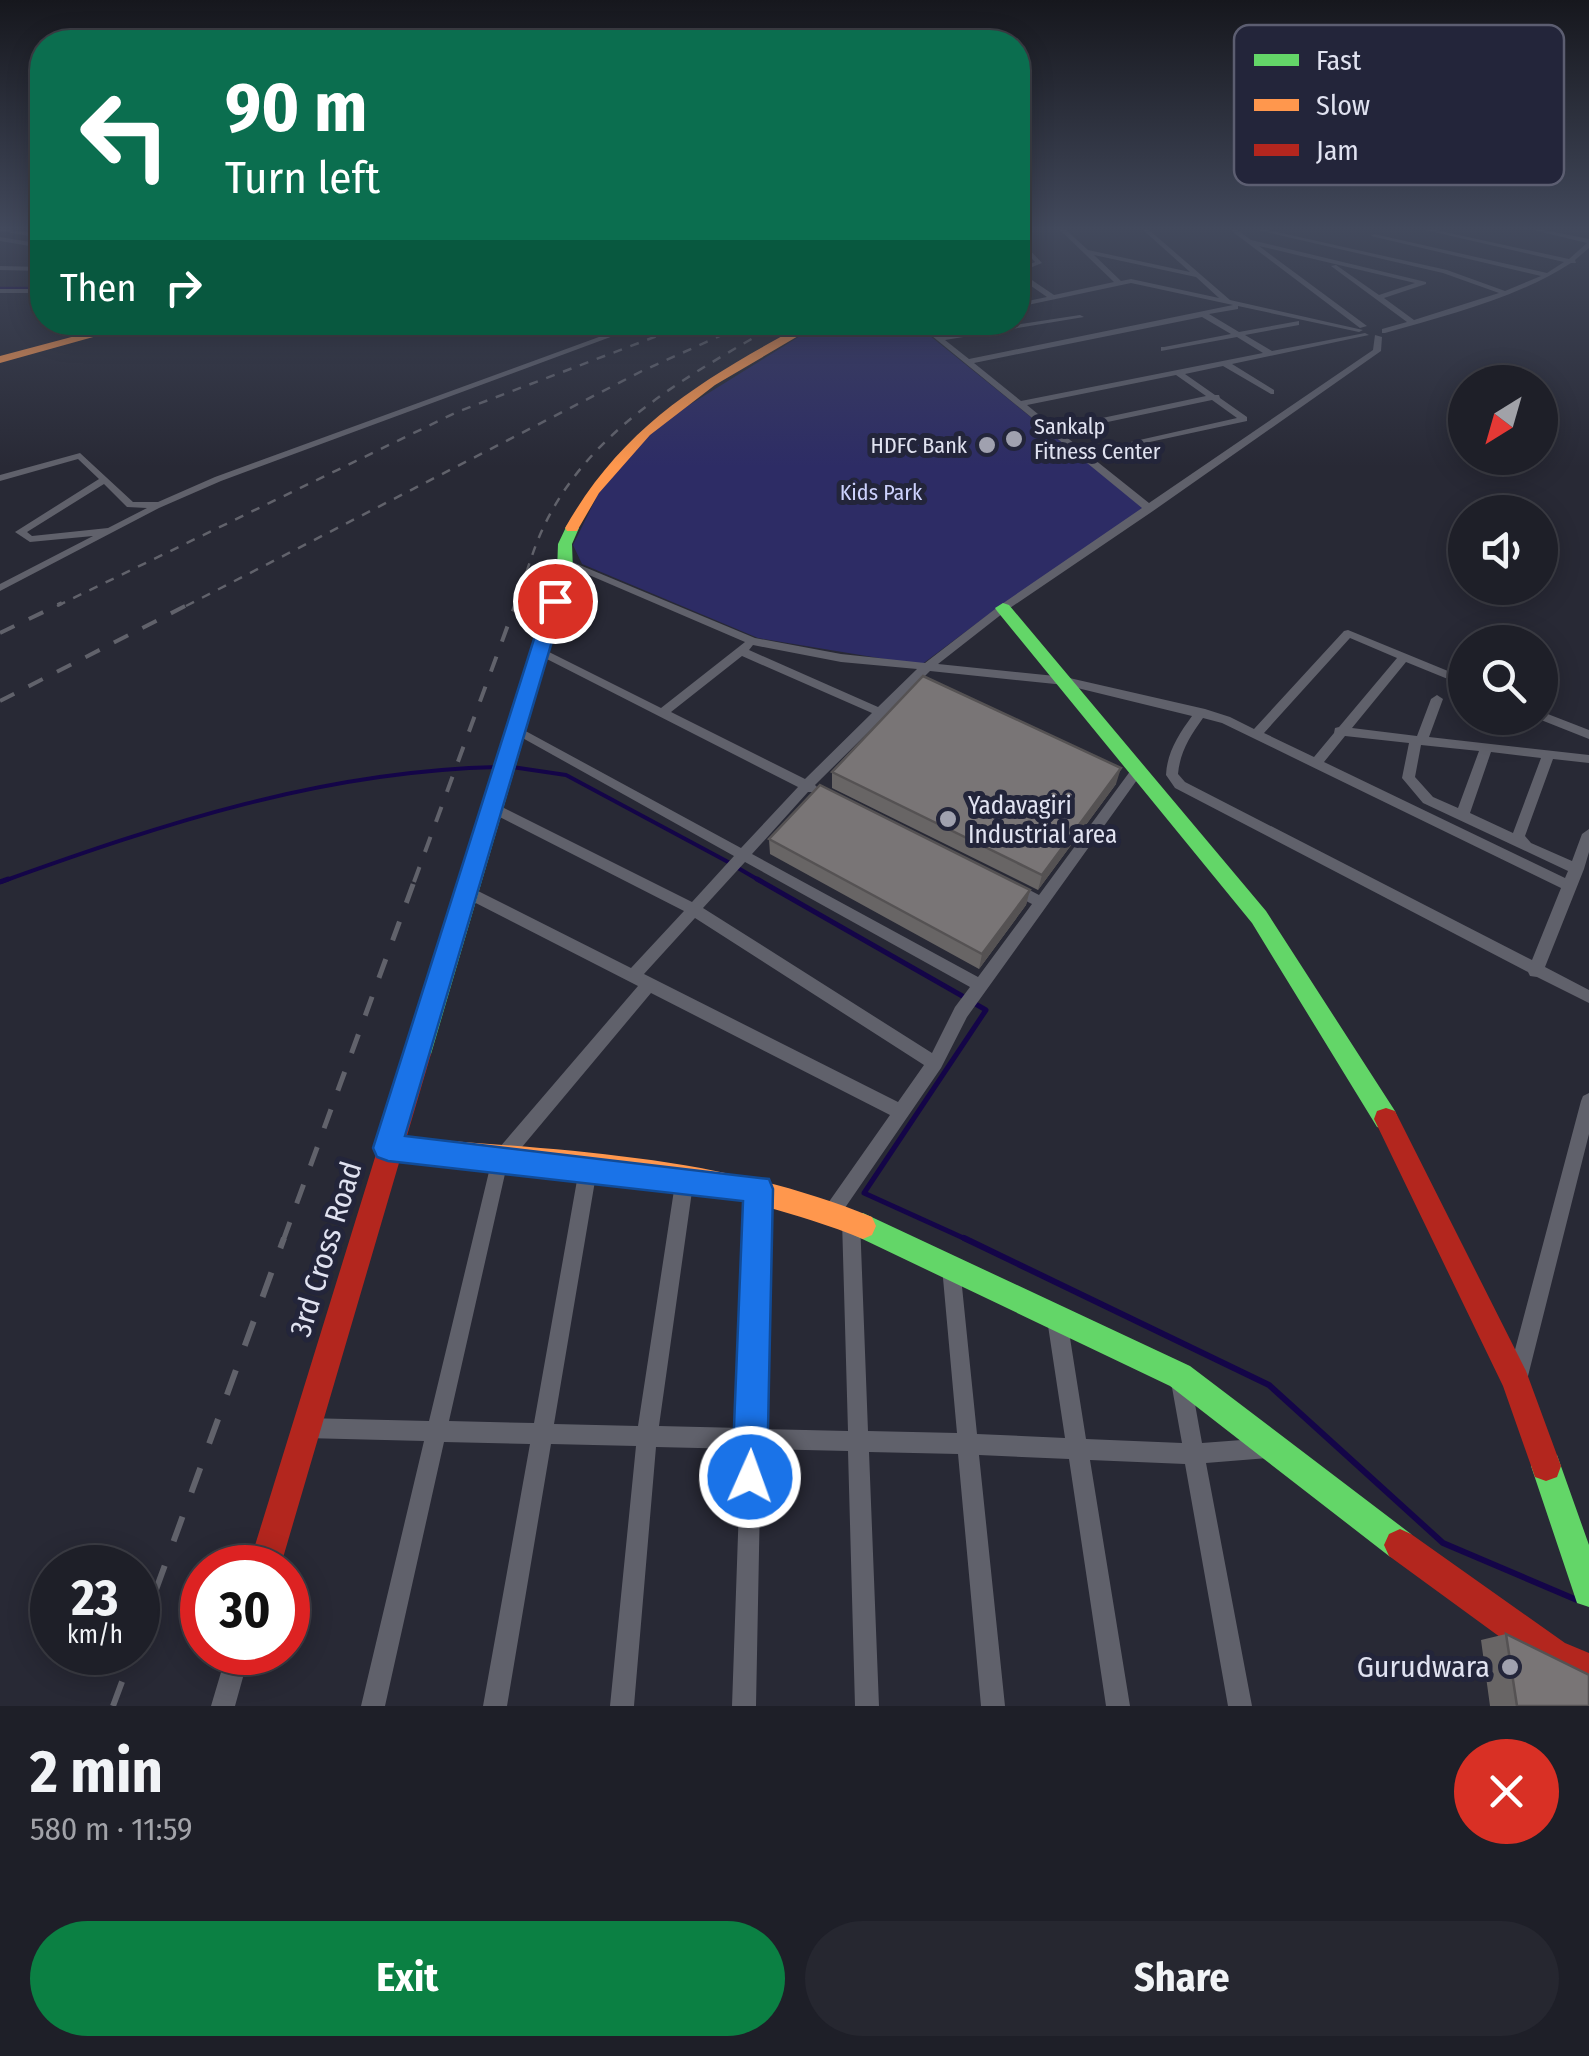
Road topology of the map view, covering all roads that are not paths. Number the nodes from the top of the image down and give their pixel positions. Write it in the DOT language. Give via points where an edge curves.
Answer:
graph roads {
  1 [pos="1227,309"];
  2 [pos="1259,309"];
  3 [pos="1335,309"];
  4 [pos="1394,309"];
  5 [pos="1452,309"];
  6 [pos="1204,314"];
  7 [pos="1080,316"];
  8 [pos="1412,322"];
  9 [pos="1296,323"];
  10 [pos="1030,324"];
  11 [pos="1362,330"];
  12 [pos="1381,334"];
  13 [pos="93,335"];
  14 [pos="612,335"];
  15 [pos="795,335"];
  16 [pos="934,335"];
  17 [pos="964,335"];
  18 [pos="1237,335"];
  19 [pos="939,339"];
  20 [pos="1164,348"];
  21 [pos="1269,353"];
  22 [pos="0,360"];
  23 [pos="967,362"];
  24 [pos="1223,362"];
  25 [pos="1177,372"];
  26 [pos="1272,392"];
  27 [pos="1216,397"];
  28 [pos="1020,404"];
  29 [pos="1054,432"];
  30 [pos="1108,448"];
  31 [pos="0,478"];
  32 [pos="104,480"];
  33 [pos="159,505"];
  34 [pos="1150,508"];
  35 [pos="109,531"];
  36 [pos="566,563"];
  37 [pos="0,588"];
  38 [pos="1003,608"];
  39 [pos="752,641"];
  40 [pos="540,652"];
  41 [pos="741,652"];
  42 [pos="1405,656"];
  43 [pos="926,668"];
  44 [pos="1448,675"];
  45 [pos="1065,681"];
  46 [pos="1437,699"];
  47 [pos="880,712"];
  48 [pos="1201,712"];
  49 [pos="662,714"];
  50 [pos="1558,722"];
  51 [pos="516,731"];
  52 [pos="1340,732"];
  53 [pos="1256,734"];
  54 [pos="1589,735"];
  55 [pos="1418,741"];
  56 [pos="1486,750"];
  57 [pos="1547,758"];
  58 [pos="1589,759"];
  59 [pos="1316,763"];
  60 [pos="1142,780"];
  61 [pos="1176,780"];
  62 [pos="806,786"];
  63 [pos="823,794"];
  64 [pos="495,809"];
  65 [pos="1462,816"];
  66 [pos="1589,834"];
  67 [pos="1519,841"];
  68 [pos="742,856"];
  69 [pos="1577,869"];
  70 [pos="1008,886"];
  71 [pos="1571,887"];
  72 [pos="469,893"];
  73 [pos="1041,902"];
  74 [pos="693,909"];
  75 [pos="1535,972"];
  76 [pos="642,979"];
  77 [pos="979,988"];
  78 [pos="1589,997"];
  79 [pos="935,1063"];
  80 [pos="1589,1101"];
  81 [pos="901,1112"];
  82 [pos="388,1148"];
  83 [pos="499,1161"];
  84 [pos="588,1169"];
  85 [pos="685,1177"];
  86 [pos="758,1189"];
  87 [pos="840,1211"];
  88 [pos="951,1268"];
  89 [pos="1057,1319"];
  90 [pos="1180,1376"];
  91 [pos="1516,1381"];
  92 [pos="304,1428"];
  93 [pos="436,1431"];
  94 [pos="540,1434"];
  95 [pos="647,1436"];
  96 [pos="750,1439"];
  97 [pos="858,1441"];
  98 [pos="968,1444"];
  99 [pos="1078,1448"];
  100 [pos="1274,1448"];
  101 [pos="1192,1454"];
  102 [pos="271,1545"];
  103 [pos="1589,1592"];
  104 [pos="1589,1670"];
  105 [pos="232,1675"];
  106 [pos="223,1706"];
  107 [pos="372,1706"];
  108 [pos="495,1706"];
  109 [pos="622,1706"];
  110 [pos="744,1706"];
  111 [pos="867,1706"];
  112 [pos="993,1706"];
  113 [pos="1118,1706"];
  114 [pos="1240,1706"];
  1 -- 6 [label="street"];
  2 -- 11 [label="street"];
  3 -- 11 [label="street"];
  4 -- 8 [label="street"];
  5 -- 8 [label="street"];
  6 -- 18 [label="street"];
  6 -- 23 [label="street"];
  7 -- 10 [label="street"];
  8 -- 12 [label="street"];
  9 -- 18 [label="street"];
  11 -- 12 [label="street"];
  11 -- 21 [label="street"];
  12 -- 34 [label="street" via="1376,350"];
  13 -- 22 [label="street"];
  14 -- 33 [label="street"];
  15 -- 36 [label="street, 3rd Cross Road" via="657,421 603,475 564,543"];
  16 -- 19 [label="street"];
  17 -- 19 [label="street"];
  18 -- 20 [label="street"];
  18 -- 21 [label="street"];
  19 -- 23 [label="street"];
  21 -- 24 [label="street"];
  23 -- 28 [label="street"];
  24 -- 25 [label="street"];
  24 -- 26 [label="street"];
  25 -- 27 [label="street"];
  25 -- 28 [label="street"];
  27 -- 29 [label="street"];
  27 -- 30 [label="street" via="1244,419"];
  28 -- 29 [label="street"];
  29 -- 34 [label="street"];
  31 -- 32 [label="street" via="80,456"];
  32 -- 33 [label="street" via="130,505"];
  32 -- 35 [label="street" via="20,532 30,539"];
  33 -- 35 [label="street"];
  34 -- 38 [label="street"];
  35 -- 37 [label="street"];
  36 -- 39 [label="street"];
  36 -- 40 [label="street, 3rd Cross Road"];
  38 -- 43 [label="street"];
  38 -- 45 [label="street"];
  39 -- 41 [label="street"];
  39 -- 43 [label="street"];
  40 -- 49 [label="street"];
  40 -- 51 [label="street, 3rd Cross Road"];
  41 -- 47 [label="street"];
  41 -- 49 [label="street"];
  42 -- 44 [label="street"];
  42 -- 52 [label="street"];
  42 -- 53 [label="street" via="1348,633"];
  43 -- 45 [label="street"];
  43 -- 47 [label="street"];
  45 -- 48 [label="street"];
  45 -- 60 [label="street"];
  46 -- 55 [label="street"];
  47 -- 62 [label="street"];
  48 -- 53 [label="street"];
  48 -- 61 [label="street" via="1179,742 1172,765"];
  49 -- 62 [label="street"];
  50 -- 54 [label="street"];
  51 -- 64 [label="street, 3rd Cross Road"];
  51 -- 68 [label="street"];
  52 -- 55 [label="street"];
  52 -- 59 [label="street"];
  53 -- 59 [label="street"];
  55 -- 56 [label="street"];
  55 -- 65 [label="street" via="1410,783"];
  56 -- 57 [label="street"];
  56 -- 65 [label="street"];
  57 -- 58 [label="street"];
  57 -- 67 [label="street"];
  59 -- 71 [label="street"];
  60 -- 61 [label="street"];
  60 -- 73 [label="street"];
  60 -- 91 [label="street" via="1259,918 1313,997 1415,1170"];
  61 -- 75 [label="street"];
  62 -- 63 [label="street"];
  62 -- 68 [label="street"];
  64 -- 72 [label="street, 3rd Cross Road"];
  64 -- 74 [label="street"];
  65 -- 67 [label="street"];
  66 -- 69 [label="street"];
  67 -- 69 [label="street"];
  68 -- 74 [label="street"];
  68 -- 77 [label="street"];
  69 -- 71 [label="street"];
  70 -- 73 [label="street"];
  71 -- 75 [label="street"];
  72 -- 76 [label="street"];
  72 -- 82 [label="street, 3rd Cross Road"];
  73 -- 77 [label="street"];
  74 -- 76 [label="street"];
  74 -- 79 [label="street"];
  75 -- 78 [label="street"];
  76 -- 81 [label="street"];
  76 -- 83 [label="street"];
  77 -- 79 [label="street"];
  79 -- 81 [label="street"];
  80 -- 91 [label="street"];
  81 -- 87 [label="street"];
  82 -- 83 [label="street"];
  82 -- 92 [label="street, 3rd Cross Road"];
  83 -- 84 [label="street"];
  83 -- 93 [label="street"];
  84 -- 85 [label="street"];
  84 -- 94 [label="street"];
  85 -- 86 [label="street"];
  85 -- 95 [label="street"];
  86 -- 87 [label="street"];
  86 -- 96 [label="street"];
  87 -- 88 [label="street"];
  87 -- 97 [label="street"];
  88 -- 89 [label="street"];
  88 -- 98 [label="street"];
  89 -- 90 [label="street"];
  89 -- 99 [label="street"];
  90 -- 100 [label="street"];
  90 -- 101 [label="street"];
  91 -- 103 [label="street"];
  92 -- 93 [label="street"];
  92 -- 102 [label="street, 3rd Cross Road"];
  93 -- 94 [label="street"];
  93 -- 107 [label="street"];
  94 -- 95 [label="street"];
  94 -- 108 [label="street"];
  95 -- 96 [label="street"];
  95 -- 109 [label="street"];
  96 -- 97 [label="street"];
  96 -- 110 [label="street"];
  97 -- 98 [label="street"];
  97 -- 111 [label="street"];
  98 -- 99 [label="street"];
  98 -- 112 [label="street"];
  99 -- 101 [label="street"];
  99 -- 113 [label="street"];
  100 -- 101 [label="street"];
  100 -- 104 [label="street" via="1461,1592 1552,1655"];
  101 -- 114 [label="street"];
  105 -- 106 [label="street"];
}
